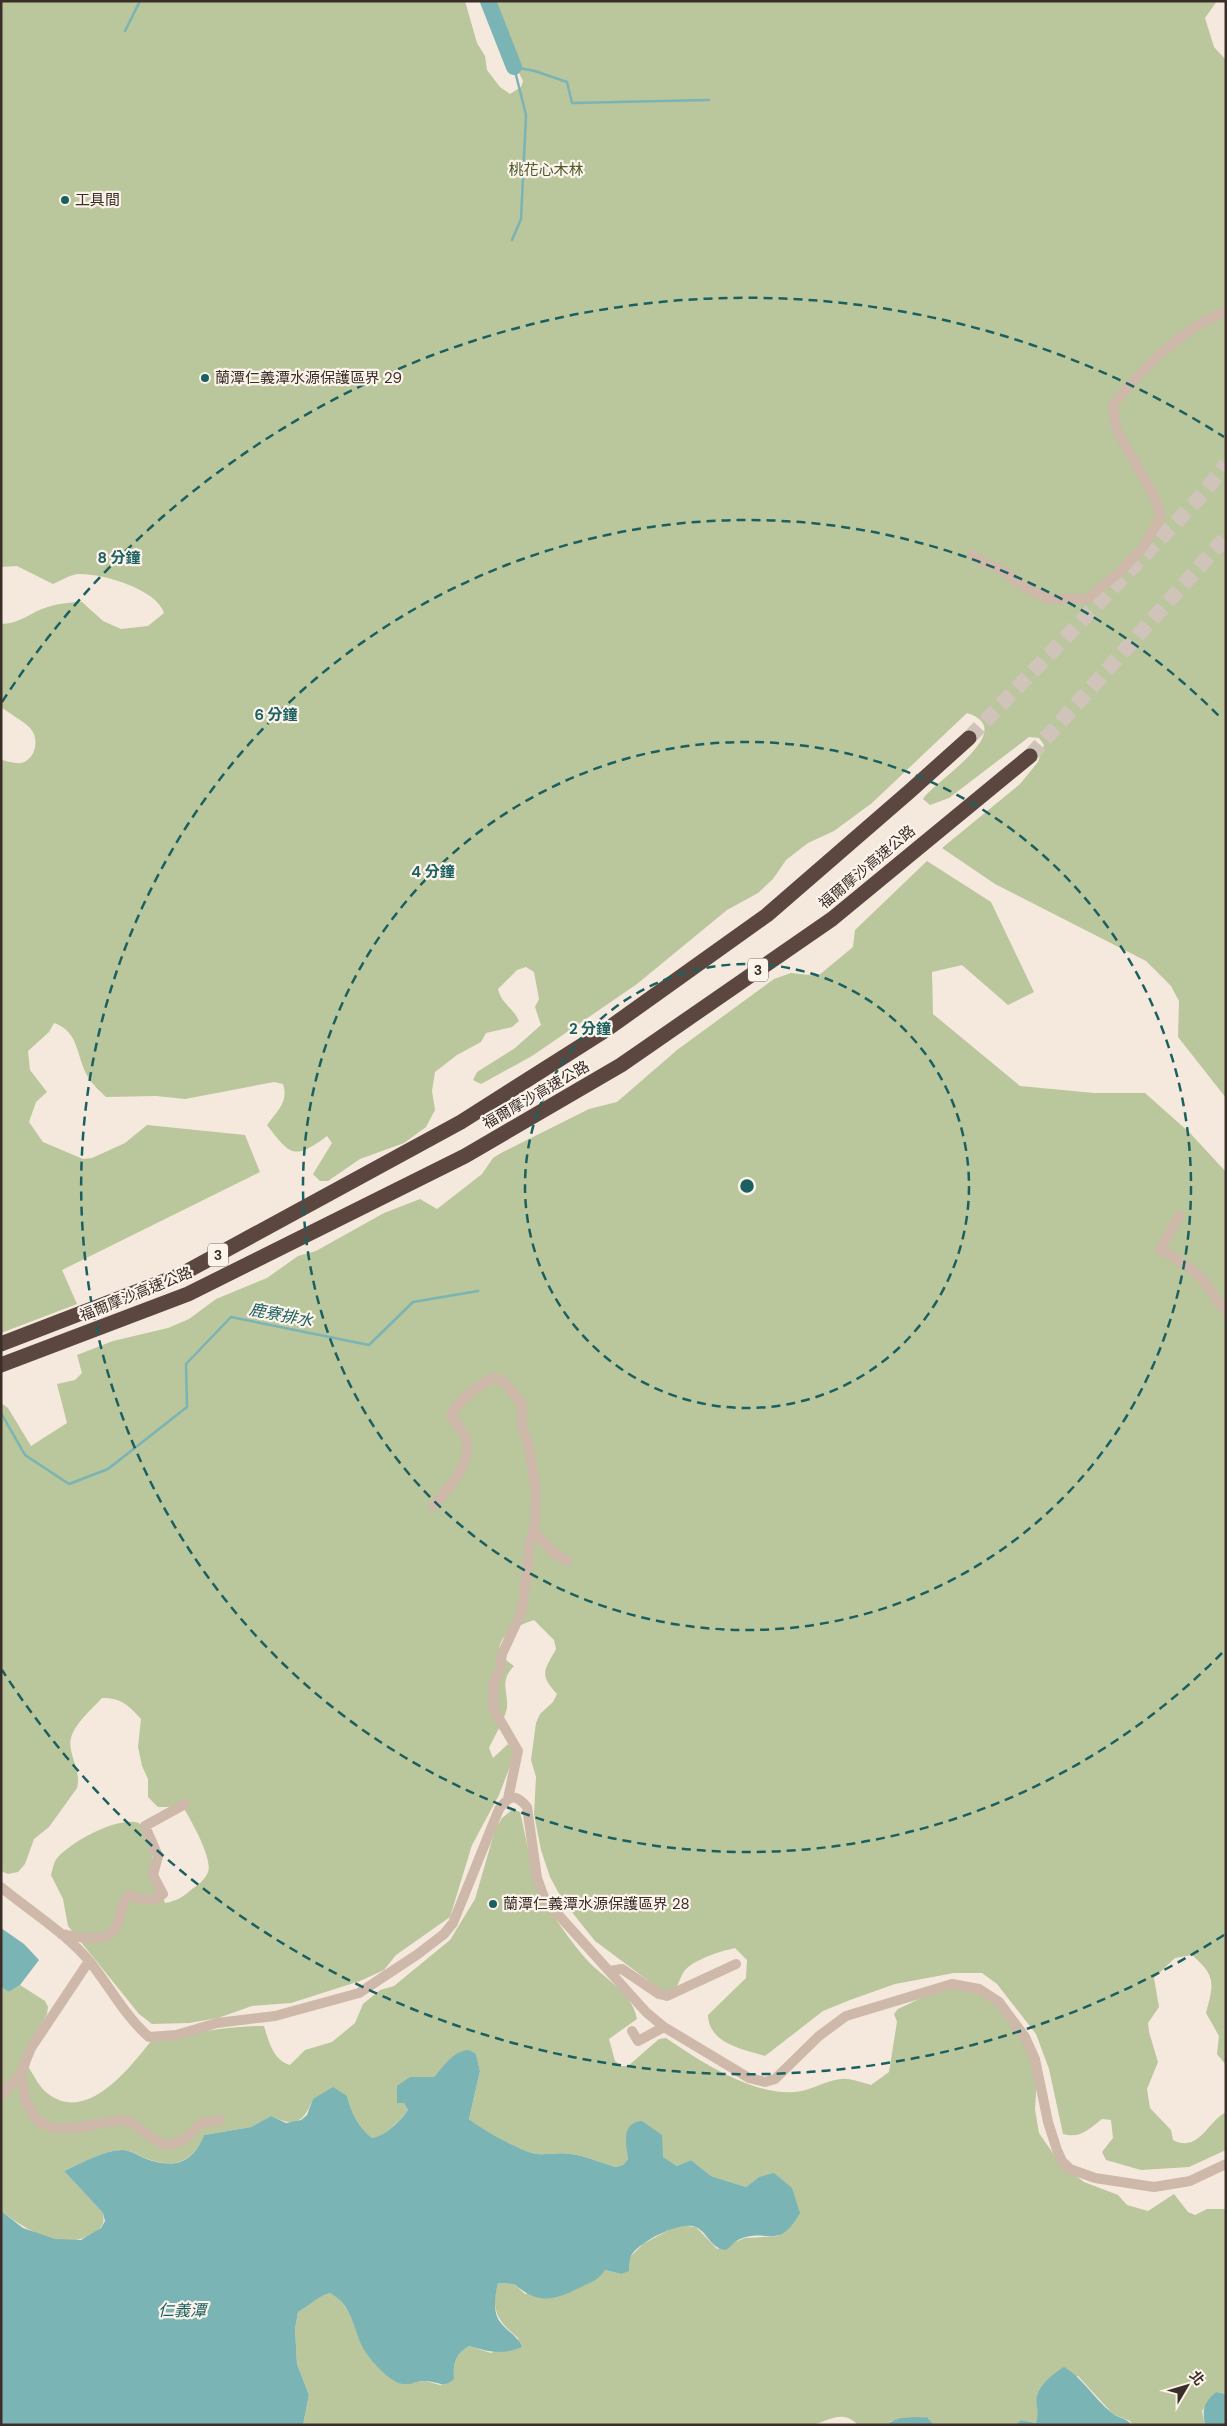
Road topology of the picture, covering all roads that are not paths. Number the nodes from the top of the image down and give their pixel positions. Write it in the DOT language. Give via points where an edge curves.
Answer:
graph roads {
  1 [pos="1226,311"];
  2 [pos="973,555"];
  3 [pos="969,738"];
  4 [pos="1030,756"];
  5 [pos="1179,1216"];
  6 [pos="1226,1311"];
  7 [pos="1,1344"];
  8 [pos="1,1365"];
  9 [pos="433,1506"];
  10 [pos="533,1531"];
  11 [pos="567,1561"];
  12 [pos="508,1798"];
  13 [pos="185,1804"];
  14 [pos="1,1888"];
  15 [pos="60,1934"];
  16 [pos="89,1961"];
  17 [pos="736,1964"];
  18 [pos="610,1971"];
  19 [pos="664,2027"];
  20 [pos="632,2031"];
  21 [pos="21,2072"];
  22 [pos="1,2096"];
  23 [pos="220,2120"];
  24 [pos="1226,2164"];
  1 -- 2 [label="street" via="1177,340 1144,366 1113,405 1117,431 1153,494 1161,516 1144,546 1122,570 1087,599 1048,599"];
  3 -- 7 [label="highway, 福爾摩沙高速公路 / 3" via="767,915 606,1030 461,1122 180,1275"];
  4 -- 8 [label="highway, 福爾摩沙高速公路 / 3" via="832,919 621,1065 465,1156 188,1294"];
  5 -- 6 [label="street" via="1160,1250 1186,1264 1204,1281 1215,1301"];
  9 -- 10 [label="street" via="454,1482 466,1453 465,1436 451,1414 474,1390 492,1378 499,1379 522,1404 522,1426 536,1491"];
  10 -- 11 [label="street" via="553,1552"];
  10 -- 12 [label="street" via="522,1611 502,1654 494,1682 493,1708 518,1751"];
  12 -- 16 [label="street" via="499,1809 453,1923 418,1954 359,1993 275,2016 217,2023 176,2035 149,2038 135,2025"];
  12 -- 18 [label="street" via="515,1797 527,1807 537,1878 545,1900"];
  13 -- 15 [label="street" via="145,1826 158,1856 153,1875 163,1894 145,1901 129,1895 118,1924 111,1934 98,1940"];
  14 -- 15 [label="street"];
  15 -- 16 [label="street"];
  16 -- 21 [label="street" via="31,2048"];
  17 -- 18 [label="street" via="667,1996 622,1969"];
  18 -- 19 [label="street" via="646,2012"];
  19 -- 20 [label="street" via="638,2041"];
  19 -- 24 [label="street" via="749,2078 765,2082 775,2078 819,2036 846,2016 952,1984 979,1989 1000,2002 1025,2037 1035,2059 1057,2150 1070,2169 1095,2178 1154,2187 1190,2181"];
  21 -- 22 [label="street"];
  21 -- 23 [label="street" via="25,2100 37,2120 52,2128 75,2128 119,2120 131,2122 154,2140 168,2145 183,2141 201,2123"];
}
